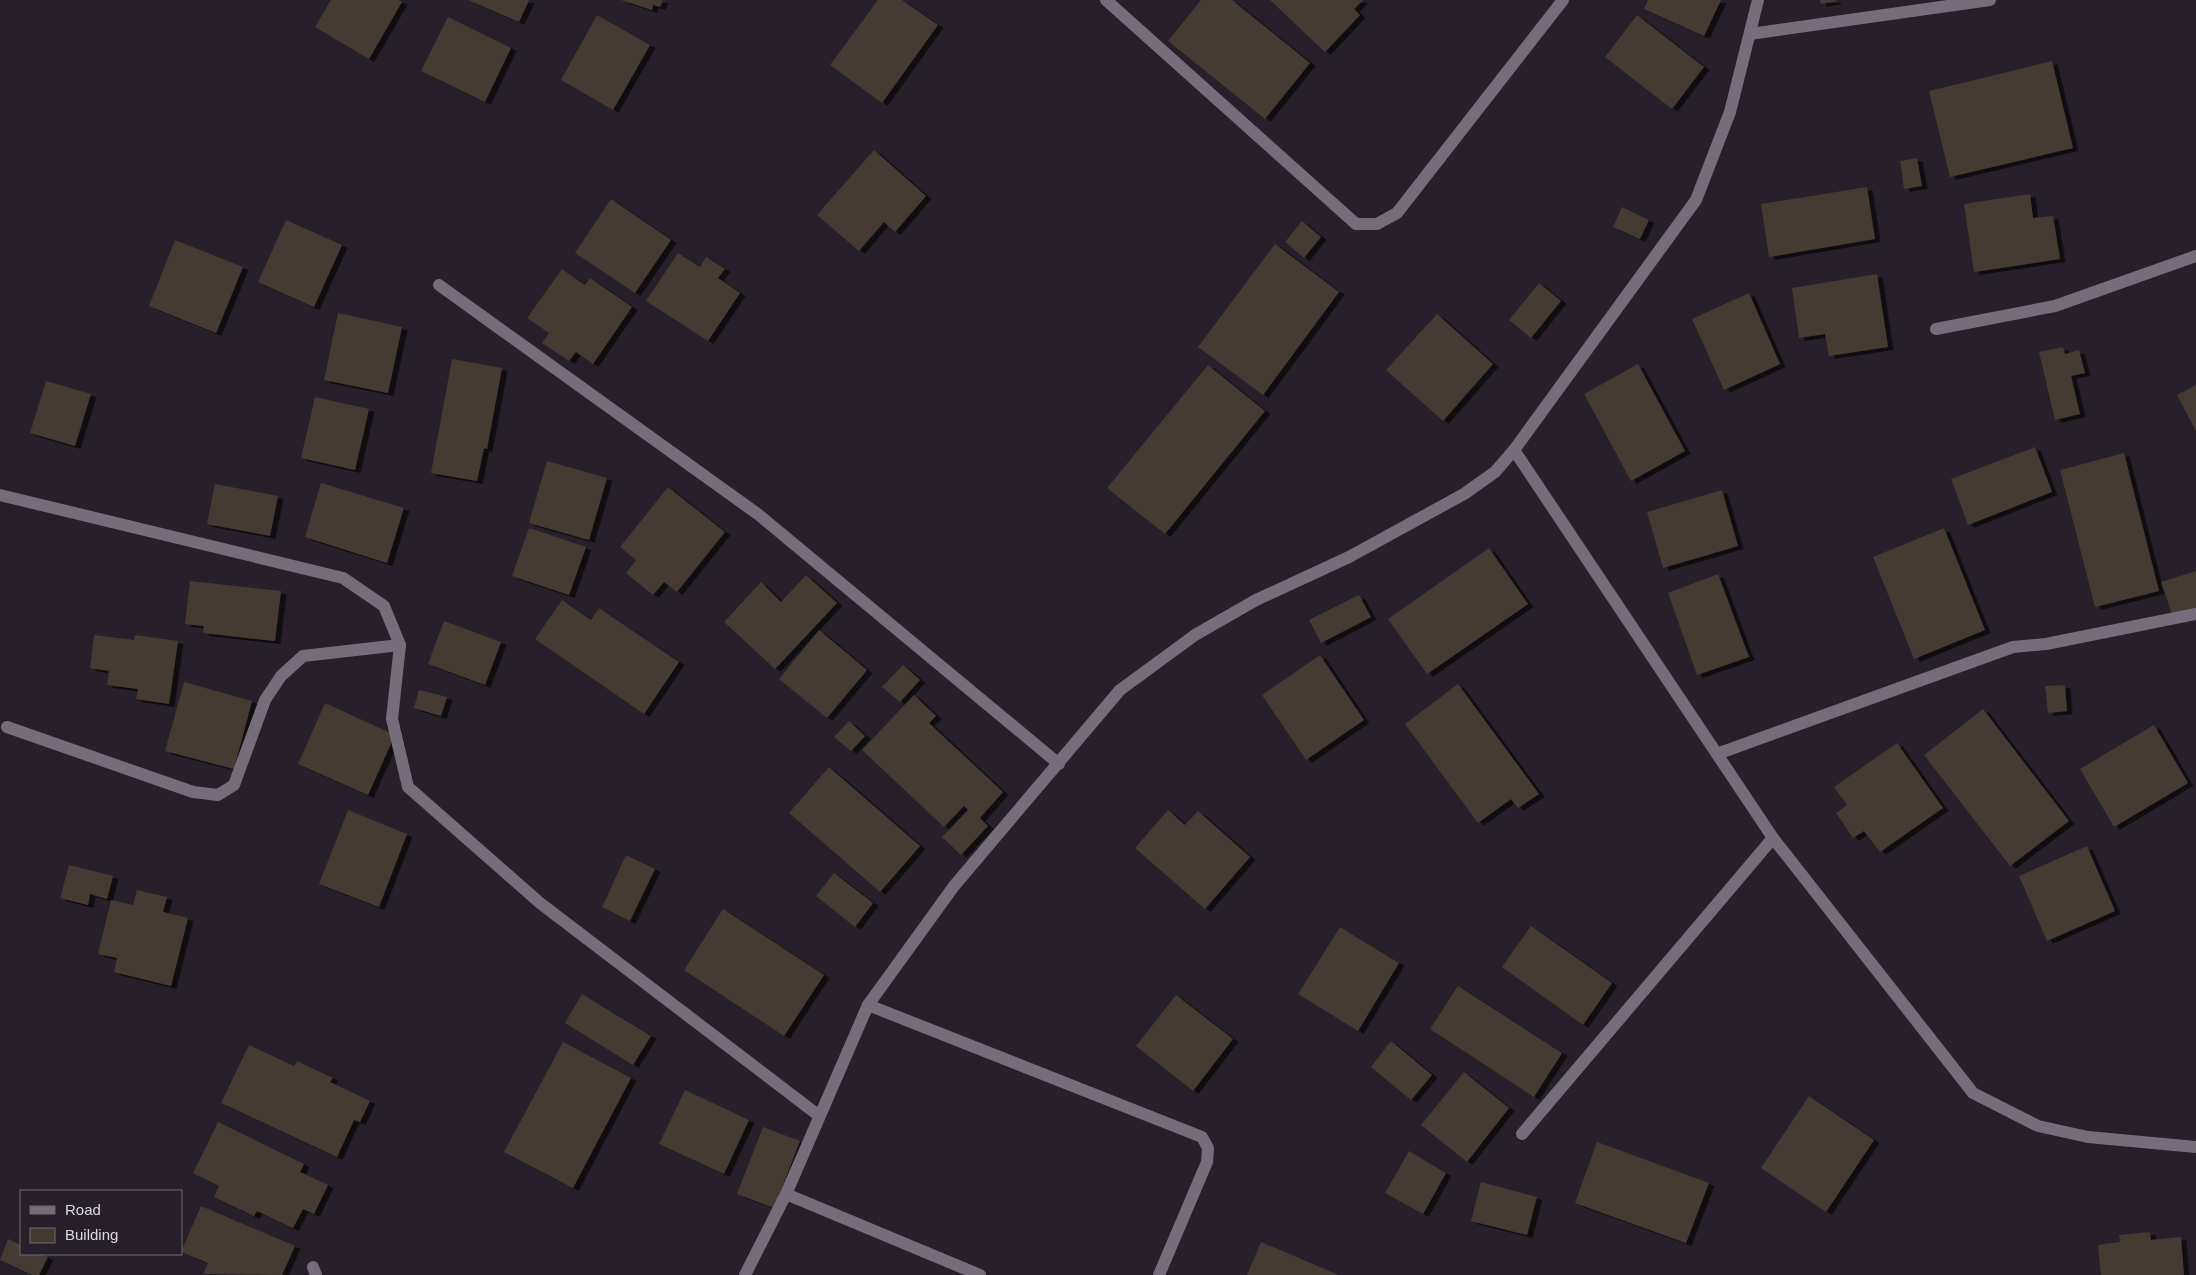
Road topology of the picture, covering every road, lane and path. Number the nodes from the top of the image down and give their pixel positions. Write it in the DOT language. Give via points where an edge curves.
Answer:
graph roads {
  1 [pos="1106,0"];
  2 [pos="1564,0"];
  3 [pos="1758,0"];
  4 [pos="1990,0"];
  5 [pos="1750,34"];
  6 [pos="2196,256"];
  7 [pos="439,285"];
  8 [pos="1936,328"];
  9 [pos="1514,450"];
  10 [pos="0,495"];
  11 [pos="2196,614"];
  12 [pos="400,645"];
  13 [pos="7,727"];
  14 [pos="1717,754"];
  15 [pos="1058,764"];
  16 [pos="1773,838"];
  17 [pos="868,1006"];
  18 [pos="818,1115"];
  19 [pos="1522,1134"];
  20 [pos="2196,1147"];
  21 [pos="786,1194"];
  22 [pos="745,1275"];
  23 [pos="980,1275"];
  24 [pos="1159,1275"];
  1 -- 2 [label="street" via="1356,224 1377,224 1396,213"];
  3 -- 5 [label="street"];
  4 -- 5 [label="street"];
  5 -- 9 [label="street" via="1730,112 1696,200"];
  6 -- 8 [label="street" via="2055,306"];
  7 -- 15 [label="street" via="759,515"];
  9 -- 14 [label="street"];
  9 -- 15 [label="street" via="1495,472 1464,494 1349,557 1256,600 1194,635 1120,690"];
  10 -- 12 [label="street" via="342,578 384,606"];
  11 -- 14 [label="street" via="2046,644 2013,647"];
  12 -- 13 [label="street" via="303,656 282,676 265,700 234,784 218,795 193,792"];
  12 -- 18 [label="street" via="392,719 408,787 540,903"];
  14 -- 16 [label="street"];
  15 -- 17 [label="street" via="954,886"];
  16 -- 19 [label="street"];
  16 -- 20 [label="street" via="1973,1092 2038,1126 2088,1136"];
  17 -- 18 [label="street"];
  17 -- 24 [label="street" via="1202,1138 1208,1148 1207,1162"];
  18 -- 21 [label="street"];
  21 -- 22 [label="street"];
  21 -- 23 [label="street"];
}
